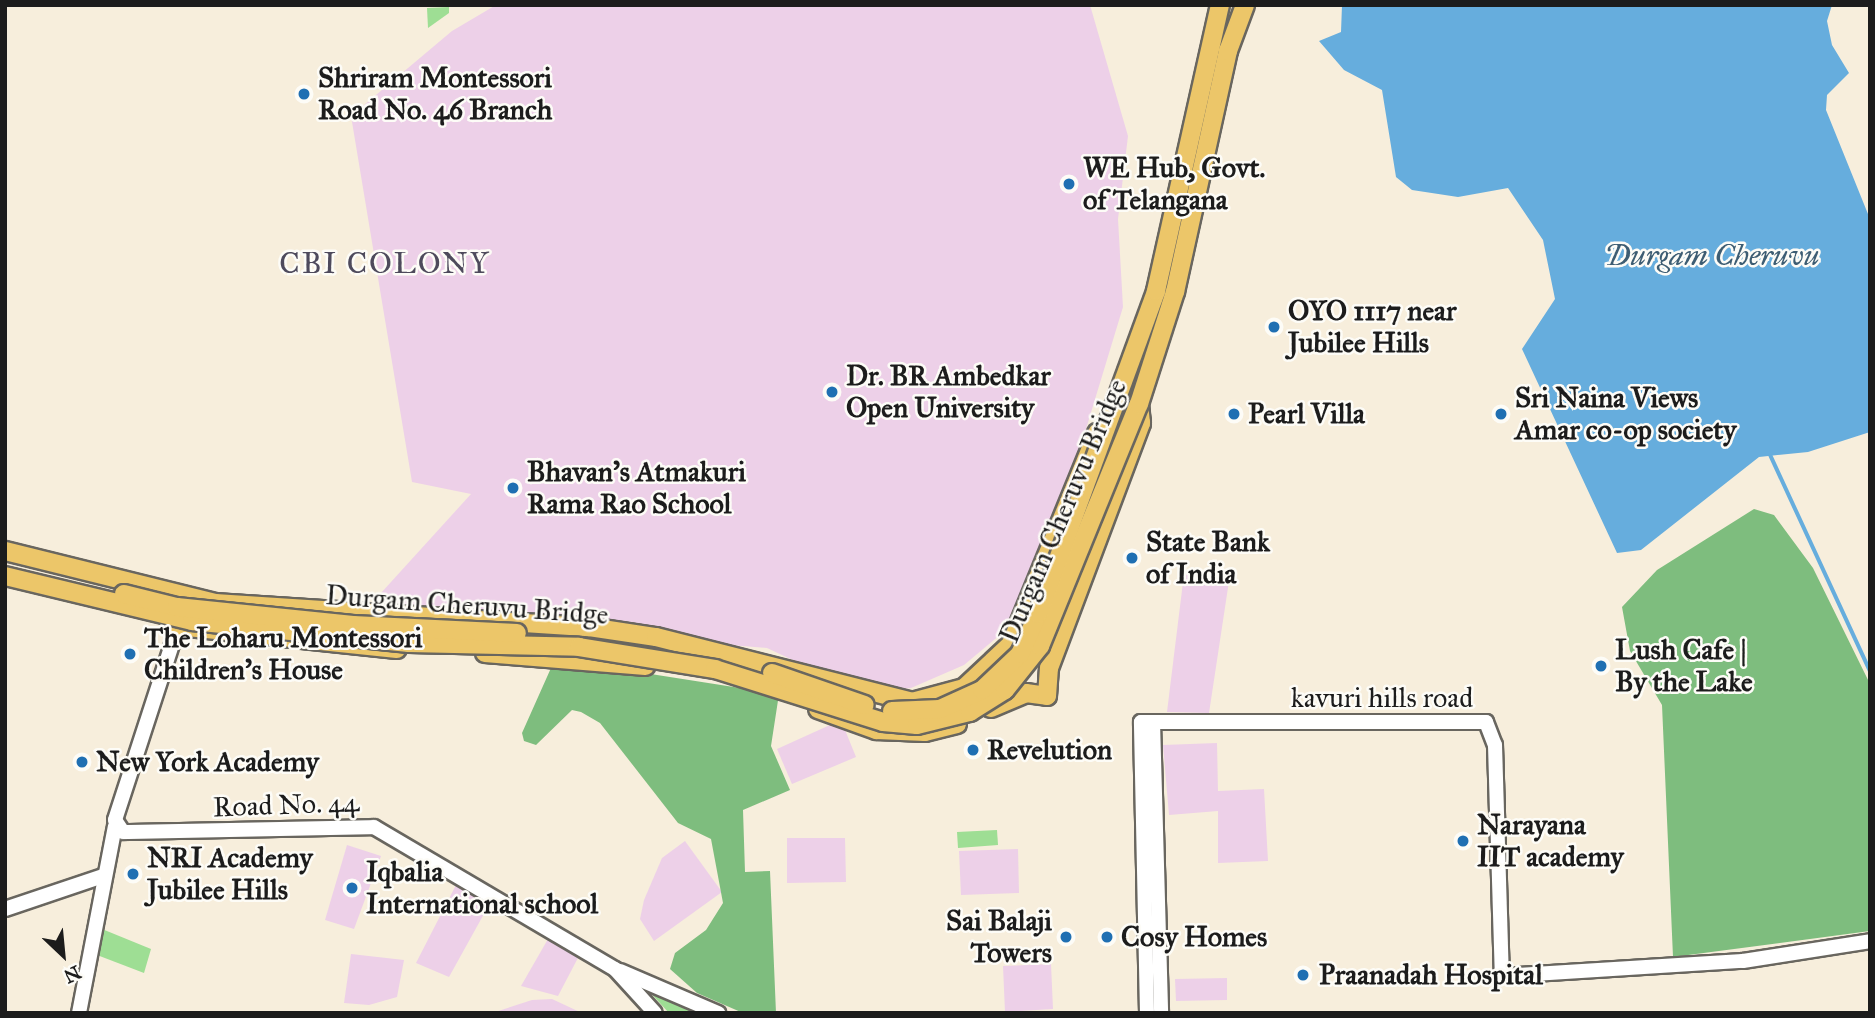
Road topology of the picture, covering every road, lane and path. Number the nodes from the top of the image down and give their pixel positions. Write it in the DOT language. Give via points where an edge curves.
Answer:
graph roads {
  1 [pos="1220,5"];
  2 [pos="1245,5"];
  3 [pos="1139,404"];
  4 [pos="1114,407"];
  5 [pos="5,551"];
  6 [pos="5,564"];
  7 [pos="5,576"];
  8 [pos="5,583"];
  9 [pos="373,615"];
  10 [pos="177,626"];
  11 [pos="351,647"];
  12 [pos="976,680"];
  13 [pos="1048,686"];
  14 [pos="1147,722"];
  15 [pos="115,826"];
  16 [pos="103,876"];
  17 [pos="5,909"];
  18 [pos="1870,941"];
  19 [pos="615,969"];
  20 [pos="79,1013"];
  21 [pos="655,1013"];
  22 [pos="718,1013"];
  23 [pos="1147,1013"];
  24 [pos="1161,1013"];
  1 -- 4 [label="main road, Durgam Cheruvu Bridge, bridge" via="1156,291"];
  2 -- 3 [label="main road, Durgam Cheruvu Bridge, bridge" via="1231,39 1188,242"];
  3 -- 7 [label="main road, Durgam Cheruvu Bridge, bridge" via="1040,646 1005,691 946,721 883,722 715,669 579,647 409,643 192,621"];
  3 -- 13 [label="main road" via="1141,424 1056,645"];
  4 -- 6 [label="main road, Durgam Cheruvu Bridge, bridge" via="1020,654 982,690 919,713 883,710 706,657 578,635 353,625 177,607"];
  4 -- 12 [label="main road" via="1084,461 1011,644"];
  5 -- 9 [label="main road" via="184,598"];
  8 -- 10 [label="main road"];
  9 -- 11 [label="main road"];
  9 -- 12 [label="main road" via="589,627 656,637 768,661 894,701 934,699"];
  10 -- 11 [label="main road"];
  10 -- 15 [label="street"];
  11 -- 13 [label="main road" via="578,657 699,674 876,730 913,733 961,723 1010,697 1047,696"];
  12 -- 13 [label="main road"];
  14 -- 18 [label="street, kavuri hills road" via="1486,722 1495,745 1502,976 1743,961"];
  14 -- 23 [label="street"];
  14 -- 24 [label="street"];
  15 -- 16 [label="street"];
  15 -- 19 [label="street, Road No. 44" via="141,836 374,827"];
  16 -- 17 [label="street"];
  16 -- 20 [label="street"];
  19 -- 21 [label="street, Road No. 44"];
  19 -- 22 [label="street"];
}
